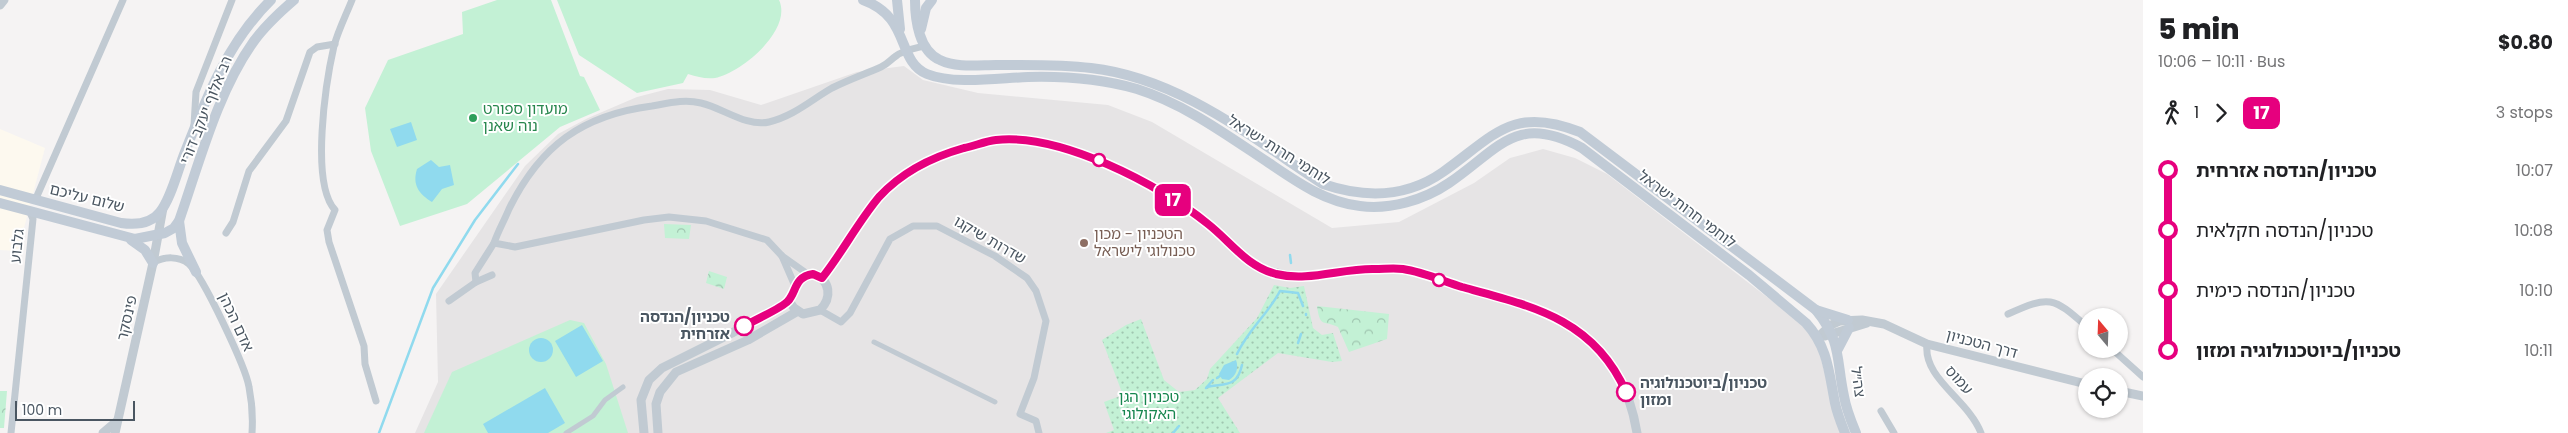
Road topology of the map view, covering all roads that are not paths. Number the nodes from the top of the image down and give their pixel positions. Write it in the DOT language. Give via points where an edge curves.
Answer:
graph roads {
  1 [pos="4,0"];
  2 [pos="123,0"];
  3 [pos="232,0"];
  4 [pos="271,0"];
  5 [pos="294,0"];
  6 [pos="352,0"];
  7 [pos="863,0"];
  8 [pos="897,0"];
  9 [pos="915,0"];
  10 [pos="932,0"];
  11 [pos="0,5"];
  12 [pos="901,34"];
  13 [pos="920,35"];
  14 [pos="334,44"];
  15 [pos="924,46"];
  16 [pos="907,52"];
  17 [pos="194,129"];
  18 [pos="0,190"];
  19 [pos="33,199"];
  20 [pos="0,204"];
  21 [pos="163,208"];
  22 [pos="30,212"];
  23 [pos="180,221"];
  24 [pos="226,233"];
  25 [pos="158,236"];
  26 [pos="128,238"];
  27 [pos="494,243"];
  28 [pos="782,256"];
  29 [pos="153,264"];
  30 [pos="196,272"];
  31 [pos="492,275"];
  32 [pos="809,275"];
  33 [pos="822,278"];
  34 [pos="476,282"];
  35 [pos="796,286"];
  36 [pos="789,300"];
  37 [pos="449,301"];
  38 [pos="820,310"];
  39 [pos="1816,310"];
  40 [pos="798,311"];
  41 [pos="2008,314"];
  42 [pos="2078,319"];
  43 [pos="1849,324"];
  44 [pos="1830,330"];
  45 [pos="1818,337"];
  46 [pos="874,342"];
  47 [pos="1927,344"];
  48 [pos="1838,349"];
  49 [pos="2122,358"];
  50 [pos="2143,377"];
  51 [pos="2078,382"];
  52 [pos="623,388"];
  53 [pos="2128,393"];
  54 [pos="2143,396"];
  55 [pos="376,401"];
  56 [pos="995,402"];
  57 [pos="1881,411"];
  58 [pos="118,420"];
  59 [pos="11,433"];
  60 [pos="103,433"];
  61 [pos="115,433"];
  62 [pos="252,433"];
  63 [pos="566,433"];
  64 [pos="644,433"];
  65 [pos="658,433"];
  66 [pos="1039,433"];
  67 [pos="1637,433"];
  68 [pos="1845,433"];
  69 [pos="1856,433"];
  70 [pos="1894,433"];
  71 [pos="1980,433"];
  1 -- 11 [label="street"];
  2 -- 19 [label="street"];
  3 -- 17 [label="street" via="196,92"];
  4 -- 17 [label="main road, רב אלוף יעקב דורי" via="229,53"];
  5 -- 23 [label="main road, רב אלוף יעקב דורי" via="255,39 240,63 221,104"];
  6 -- 14 [label="street"];
  7 -- 12 [label="main road, לוחמי חרות ישראל" via="887,13"];
  8 -- 12 [label="main road"];
  9 -- 13 [label="main road"];
  10 -- 13 [label="main road" via="926,8"];
  12 -- 16 [label="main road, לוחמי חרות ישראל"];
  13 -- 15 [label="main road"];
  14 -- 24 [label="street" via="310,52 286,121 249,171 233,222"];
  14 -- 55 [label="street" via="323,102 323,172 328,202 335,210 328,230 328,242 364,346 365,364"];
  15 -- 16 [label="street"];
  15 -- 39 [label="main road, לוחמי חרות ישראל" via="938,60 952,64 1076,66 1141,78 1196,102 1323,184 1361,194 1393,192 1425,182 1486,138 1511,125 1544,122 1561,125 1580,132 1597,144"];
  16 -- 27 [label="street" via="830,89 799,110 770,122 760,124 701,103 682,101 630,109 594,120 565,137 531,171 498,229"];
  16 -- 45 [label="main road, לוחמי חרות ישראל" via="918,68 938,77 1067,77 1138,90 1187,112 1314,192 1342,203 1361,206 1393,205 1432,193 1450,183 1494,147 1518,136 1550,135 1567,140 1582,148 1749,276 1806,323"];
  17 -- 21 [label="main road, רב אלוף יעקב דורי"];
  18 -- 19 [label="main road, שלום עליכם"];
  19 -- 21 [label="main road, שלום עליכם" via="129,224 149,221"];
  20 -- 22 [label="main road, שלום עליכם"];
  21 -- 25 [label="street, פינסקר"];
  22 -- 26 [label="main road, שלום עליכם"];
  22 -- 59 [label="street, גלבוע" via="33,219"];
  23 -- 25 [label="main road"];
  23 -- 30 [label="main road" via="182,243"];
  25 -- 26 [label="main road, שלום עליכם"];
  25 -- 29 [label="street, פינסקר"];
  26 -- 29 [label="main road" via="145,250"];
  27 -- 28 [label="street" via="530,244 669,217 706,221 767,240"];
  27 -- 34 [label="street" via="475,273"];
  28 -- 32 [label="street"];
  28 -- 35 [label="street"];
  29 -- 30 [label="street, אדם הכהן" via="165,258 176,258 189,264"];
  29 -- 58 [label="street, פינסקר"];
  30 -- 62 [label="street, אדם הכהן" via="216,307 249,386"];
  31 -- 34 [label="street"];
  32 -- 33 [label="street"];
  32 -- 35 [label="street"];
  33 -- 38 [label="street" via="829,294"];
  33 -- 67 [label="street" via="880,197 914,168 940,155 996,140 1051,144 1095,159 1150,186 1208,224 1252,264 1277,274 1307,276 1370,268 1404,269 1505,297 1554,316 1580,332 1608,358 1634,410"];
  34 -- 37 [label="street"];
  35 -- 36 [label="street"];
  36 -- 40 [label="street"];
  36 -- 64 [label="street" via="732,334 662,368 650,380 641,400"];
  38 -- 40 [label="street" via="809,314"];
  38 -- 66 [label="street, שדרות שיקגו" via="842,322 890,239 913,226 937,226 994,256 1027,278 1036,291 1046,320 1034,378 1020,414 1036,421"];
  39 -- 43 [label="main road"];
  39 -- 44 [label="main road, לוחמי חרות ישראל"];
  40 -- 65 [label="street" via="748,340 676,372 660,392 656,404"];
  41 -- 42 [label="street" via="2042,301 2060,303"];
  43 -- 44 [label="street, דרך הטכניון"];
  43 -- 47 [label="street, דרך הטכניון" via="1875,322"];
  43 -- 48 [label="main road"];
  44 -- 45 [label="street, דרך הטכניון"];
  44 -- 48 [label="main road, צה״ל"];
  45 -- 68 [label="main road, צה״ל" via="1829,365 1835,406"];
  46 -- 56 [label="street"];
  47 -- 51 [label="street, דרך הטכניון"];
  47 -- 71 [label="street, עמוס" via="1932,370 1970,413"];
  48 -- 69 [label="main road, צה״ל" via="1844,396"];
  49 -- 50 [label="street"];
  52 -- 63 [label="street" via="605,400 593,416"];
  53 -- 54 [label="street"];
  57 -- 70 [label="street"];
  58 -- 60 [label="street"];
  58 -- 61 [label="street, פינסקר"];
}
